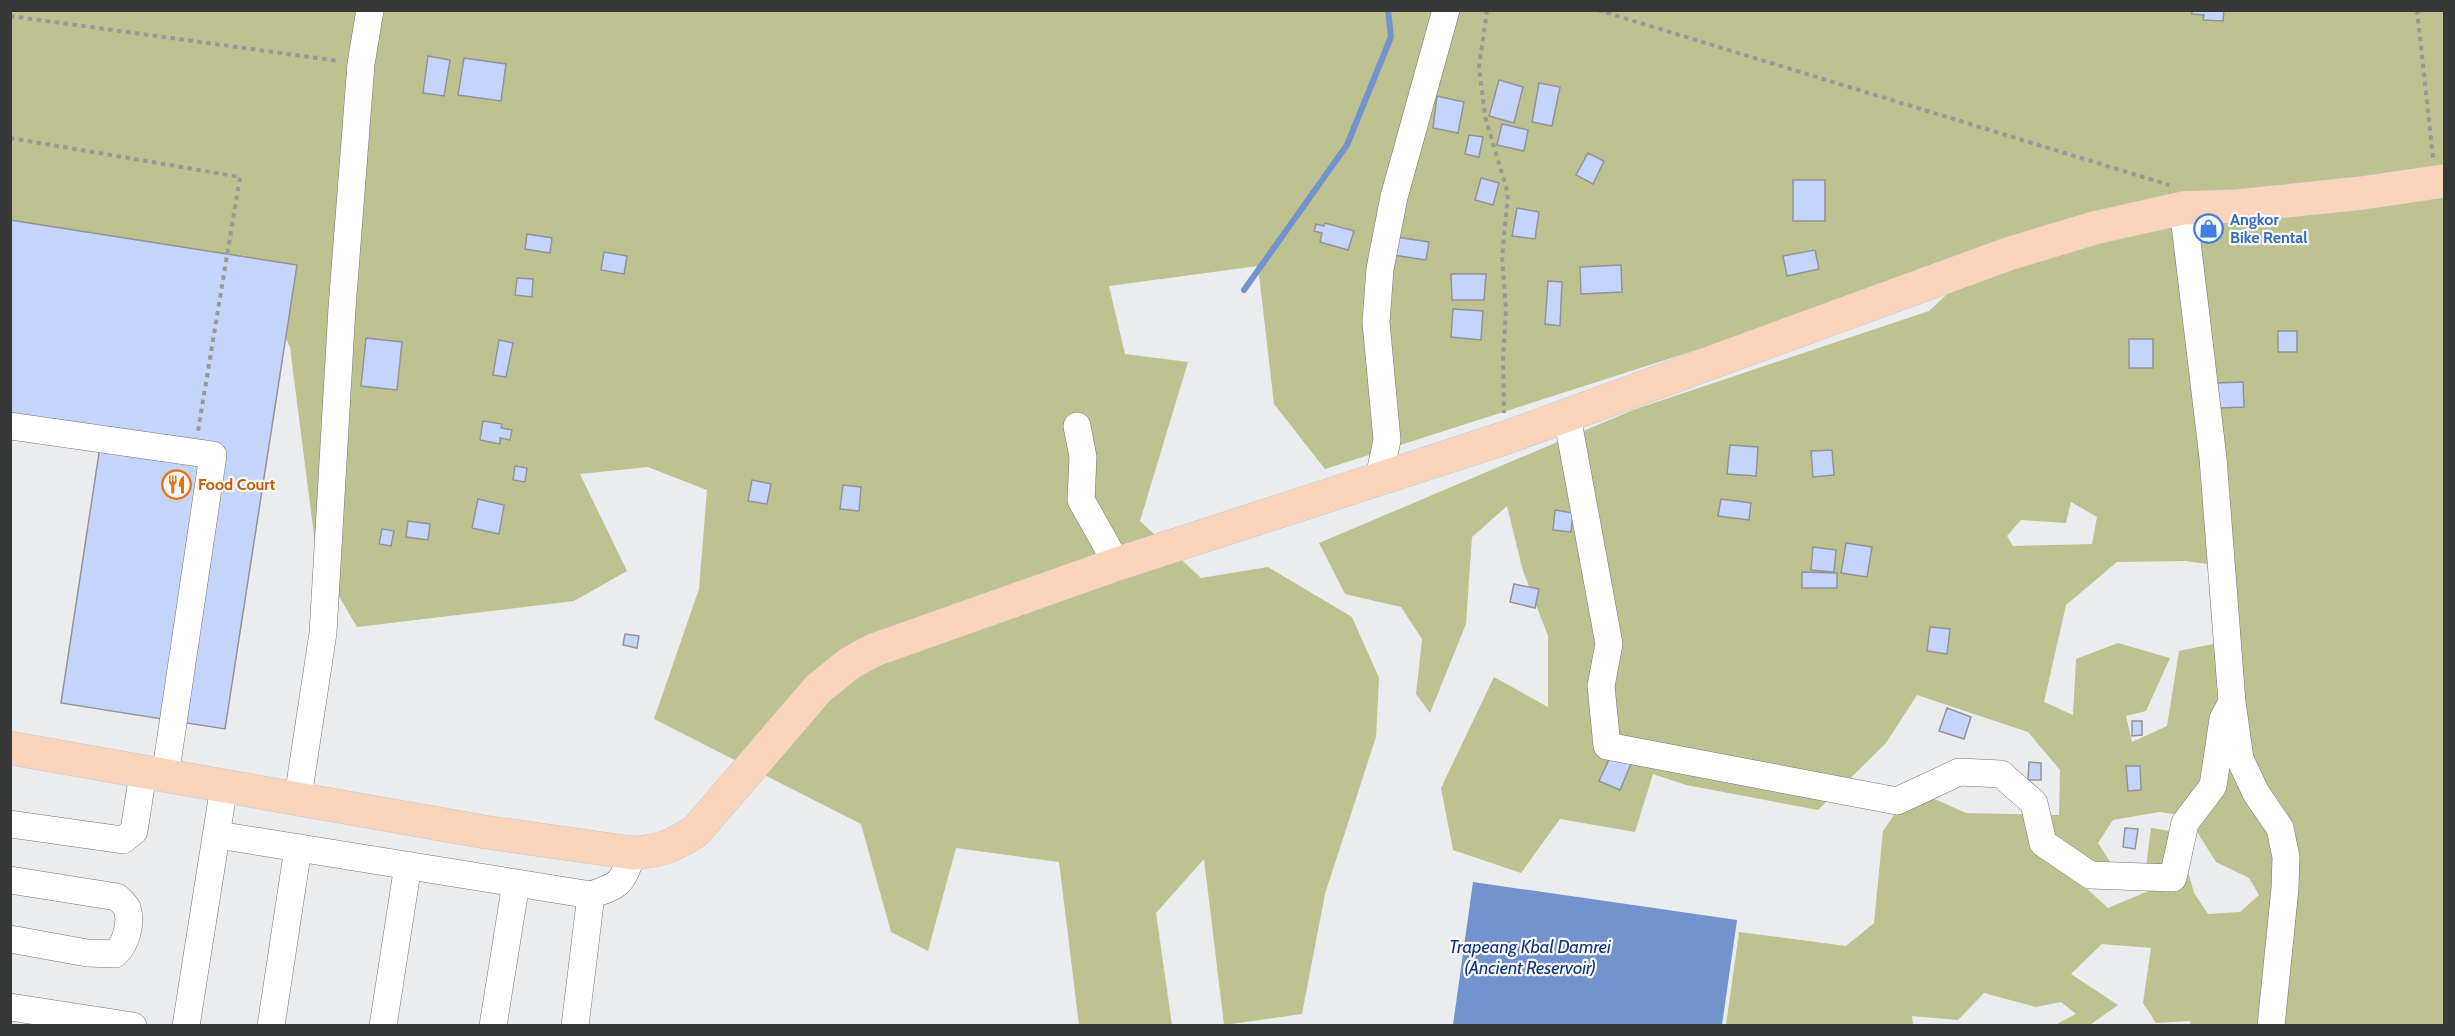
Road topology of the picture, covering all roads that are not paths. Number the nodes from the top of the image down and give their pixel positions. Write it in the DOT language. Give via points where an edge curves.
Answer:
graph roads {
  1 [pos="370,10"];
  2 [pos="1446,10"];
  3 [pos="2440,182"];
  4 [pos="2176,197"];
  5 [pos="1567,416"];
  6 [pos="10,426"];
  7 [pos="1077,426"];
  8 [pos="1379,478"];
  9 [pos="1117,564"];
  10 [pos="2232,702"];
  11 [pos="10,748"];
  12 [pos="154,775"];
  13 [pos="224,786"];
  14 [pos="298,797"];
  15 [pos="10,824"];
  16 [pos="218,835"];
  17 [pos="298,848"];
  18 [pos="633,853"];
  19 [pos="408,865"];
  20 [pos="10,880"];
  21 [pos="516,883"];
  22 [pos="591,895"];
  23 [pos="10,939"];
  24 [pos="10,1006"];
  25 [pos="90,1022"];
  26 [pos="133,1026"];
  27 [pos="186,1026"];
  28 [pos="271,1026"];
  29 [pos="383,1026"];
  30 [pos="493,1026"];
  31 [pos="575,1026"];
  32 [pos="2271,1026"];
  1 -- 14 [label="street" via="361,64 342,308 323,633"];
  2 -- 8 [label="street" via="1394,196 1380,269 1376,322 1387,440"];
  3 -- 4 [label="main road" via="2238,206"];
  4 -- 5 [label="main road" via="2094,228 2008,254"];
  4 -- 10 [label="street" via="2213,458"];
  5 -- 8 [label="main road"];
  5 -- 10 [label="street" via="1609,644 1601,686 1607,746 1897,801 1959,772 2001,774 2034,803 2043,843 2090,875 2173,878 2185,822 2213,786 2223,719"];
  6 -- 12 [label="street" via="213,455"];
  7 -- 9 [label="street" via="1083,457 1082,500"];
  8 -- 9 [label="main road"];
  9 -- 18 [label="main road" via="874,650 850,663 818,689 696,831 673,846"];
  10 -- 32 [label="street" via="2240,759 2256,793 2280,828 2286,857"];
  11 -- 12 [label="main road"];
  12 -- 13 [label="main road"];
  12 -- 15 [label="street" via="134,831 123,840"];
  13 -- 14 [label="main road"];
  13 -- 16 [label="street"];
  14 -- 18 [label="main road" via="485,832"];
  16 -- 17 [label="street"];
  16 -- 27 [label="street"];
  17 -- 19 [label="street"];
  17 -- 28 [label="street"];
  18 -- 22 [label="street" via="615,887"];
  19 -- 21 [label="street"];
  19 -- 29 [label="street"];
  20 -- 23 [label="street" via="117,897 126,907 128,922 122,948 115,954"];
  21 -- 22 [label="street"];
  21 -- 30 [label="street"];
  22 -- 31 [label="street"];
  24 -- 25 [label="street"];
  25 -- 26 [label="street"];
}
